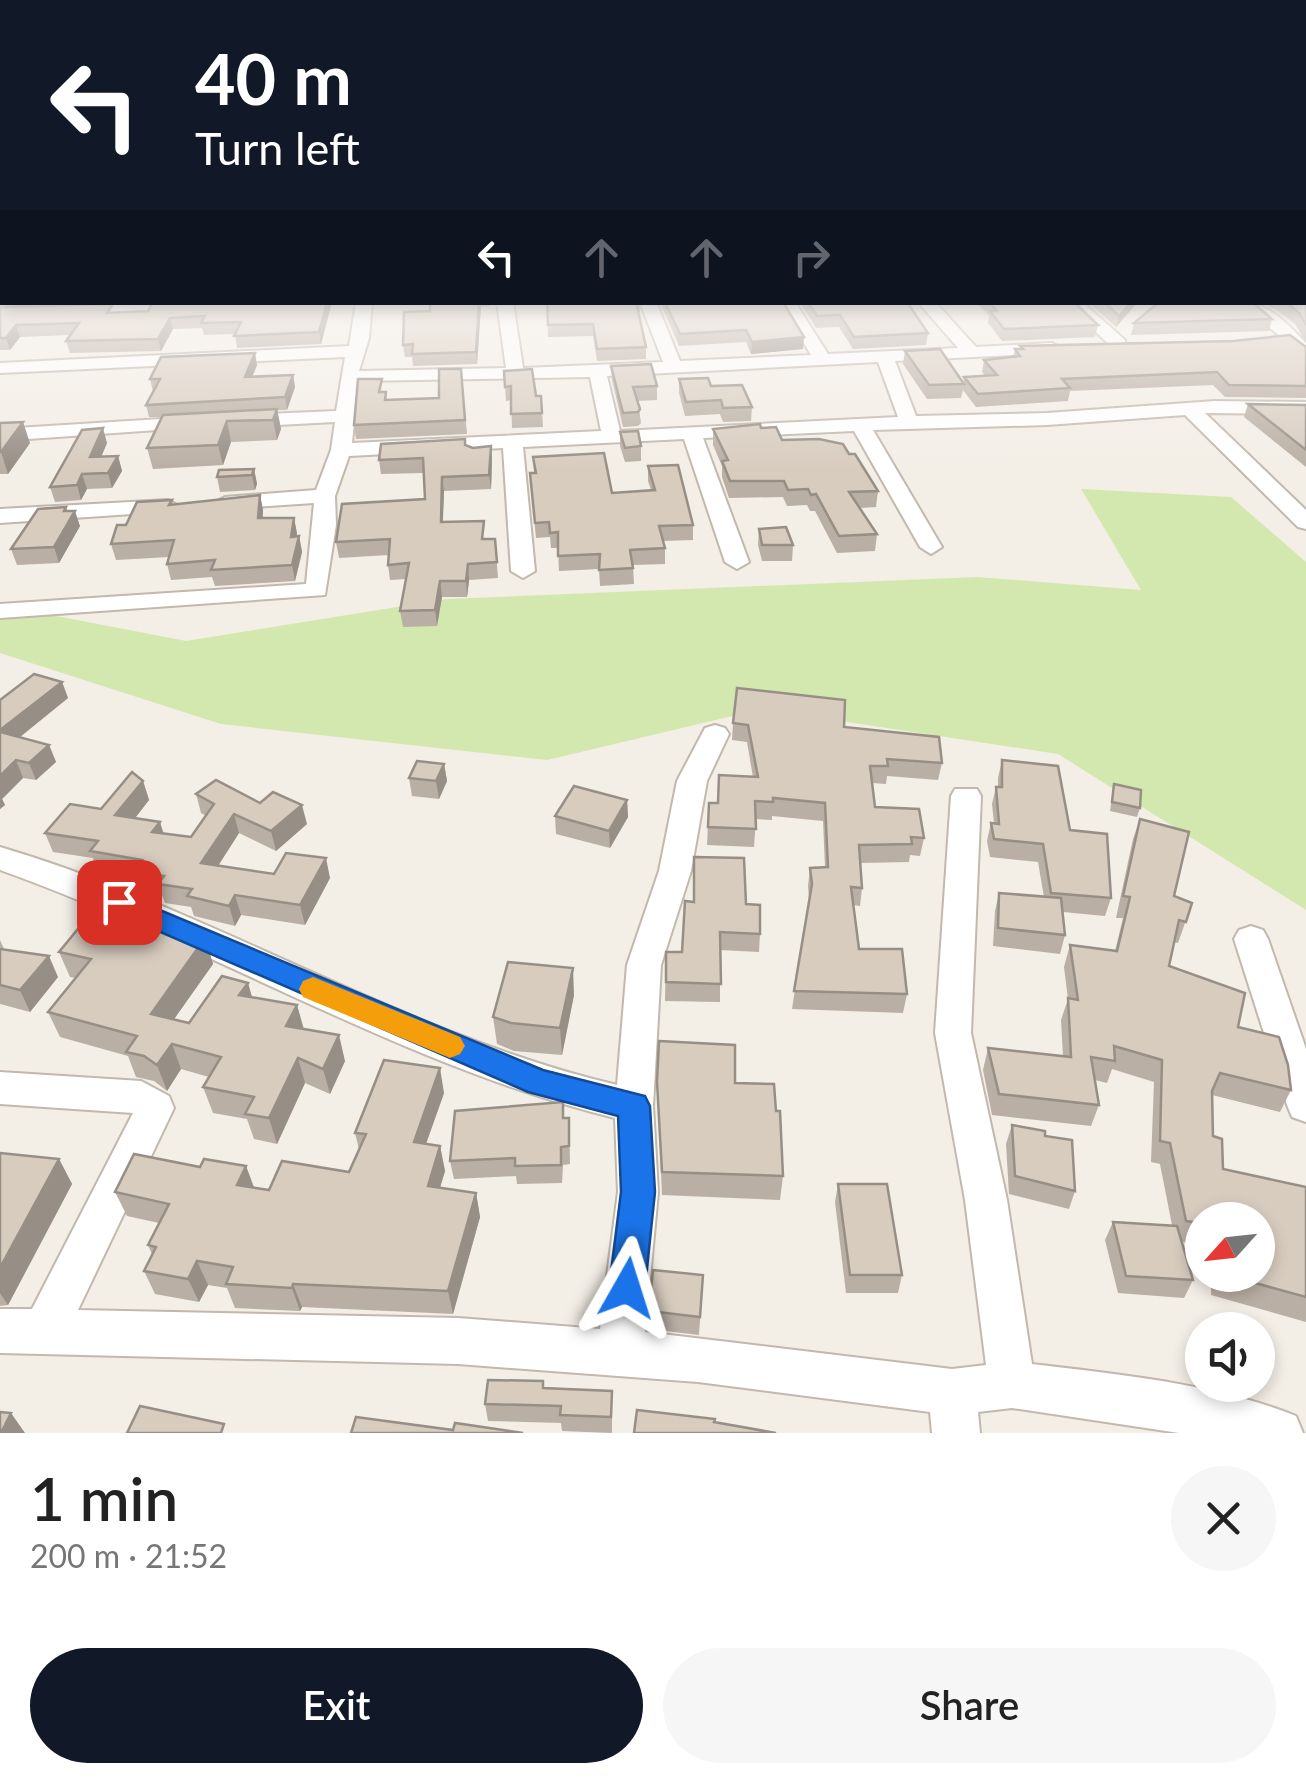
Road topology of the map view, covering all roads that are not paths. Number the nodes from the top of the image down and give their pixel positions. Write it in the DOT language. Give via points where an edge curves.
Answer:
graph roads {
  1 [pos="361,335"];
  2 [pos="510,335"];
  3 [pos="661,335"];
  4 [pos="808,335"];
  5 [pos="956,335"];
  6 [pos="1108,335"];
  7 [pos="1289,335"];
  8 [pos="1293,338"];
  9 [pos="1259,340"];
  10 [pos="1118,344"];
  11 [pos="1064,347"];
  12 [pos="354,351"];
  13 [pos="971,352"];
  14 [pos="1306,353"];
  15 [pos="822,358"];
  16 [pos="887,362"];
  17 [pos="672,364"];
  18 [pos="0,368"];
  19 [pos="596,370"];
  20 [pos="515,371"];
  21 [pos="352,376"];
  22 [pos="1306,408"];
  23 [pos="1190,409"];
  24 [pos="344,416"];
  25 [pos="909,422"];
  26 [pos="861,426"];
  27 [pos="692,434"];
  28 [pos="0,435"];
  29 [pos="612,437"];
  30 [pos="513,443"];
  31 [pos="341,450"];
  32 [pos="324,496"];
  33 [pos="0,516"];
  34 [pos="1306,522"];
  35 [pos="931,547"];
  36 [pos="736,562"];
  37 [pos="522,571"];
  38 [pos="0,611"];
  39 [pos="716,734"];
  40 [pos="966,796"];
  41 [pos="0,858"];
  42 [pos="1251,939"];
  43 [pos="0,1088"];
  44 [pos="1306,1105"];
  45 [pos="634,1106"];
  46 [pos="0,1330"];
  47 [pos="45,1331"];
  48 [pos="620,1353"];
  49 [pos="1012,1385"];
  50 [pos="954,1412"];
  51 [pos="1279,1433"];
  1 -- 12 [label="street"];
  2 -- 20 [label="street"];
  3 -- 17 [label="street"];
  4 -- 15 [label="street"];
  5 -- 13 [label="street"];
  6 -- 10 [label="street"];
  7 -- 8 [label="street"];
  8 -- 9 [label="street"];
  8 -- 14 [label="street"];
  11 -- 13 [label="street"];
  12 -- 18 [label="street"];
  12 -- 21 [label="street"];
  13 -- 15 [label="street"];
  15 -- 17 [label="street"];
  16 -- 25 [label="street"];
  17 -- 19 [label="street"];
  19 -- 20 [label="street"];
  19 -- 29 [label="street"];
  20 -- 21 [label="street"];
  21 -- 24 [label="street"];
  22 -- 23 [label="street"];
  23 -- 25 [label="street"];
  23 -- 34 [label="street"];
  24 -- 28 [label="street"];
  24 -- 31 [label="street"];
  25 -- 26 [label="street"];
  26 -- 27 [label="street"];
  26 -- 35 [label="street"];
  27 -- 29 [label="street"];
  27 -- 36 [label="street"];
  29 -- 30 [label="street"];
  30 -- 31 [label="street"];
  30 -- 37 [label="street"];
  31 -- 32 [label="street"];
  32 -- 33 [label="street"];
  32 -- 38 [label="street" via="317,590"];
  39 -- 45 [label="street" via="692,782 676,871 644,965"];
  40 -- 49 [label="street" via="953,1033"];
  41 -- 45 [label="street" via="84,886 539,1083"];
  42 -- 44 [label="street"];
  43 -- 47 [label="street" via="141,1097 155,1108"];
  45 -- 48 [label="street" via="638,1192"];
  46 -- 47 [label="street"];
  47 -- 48 [label="street" via="458,1340"];
  48 -- 50 [label="street" via="698,1359"];
  49 -- 50 [label="street"];
  49 -- 51 [label="street" via="1188,1411"];
}
